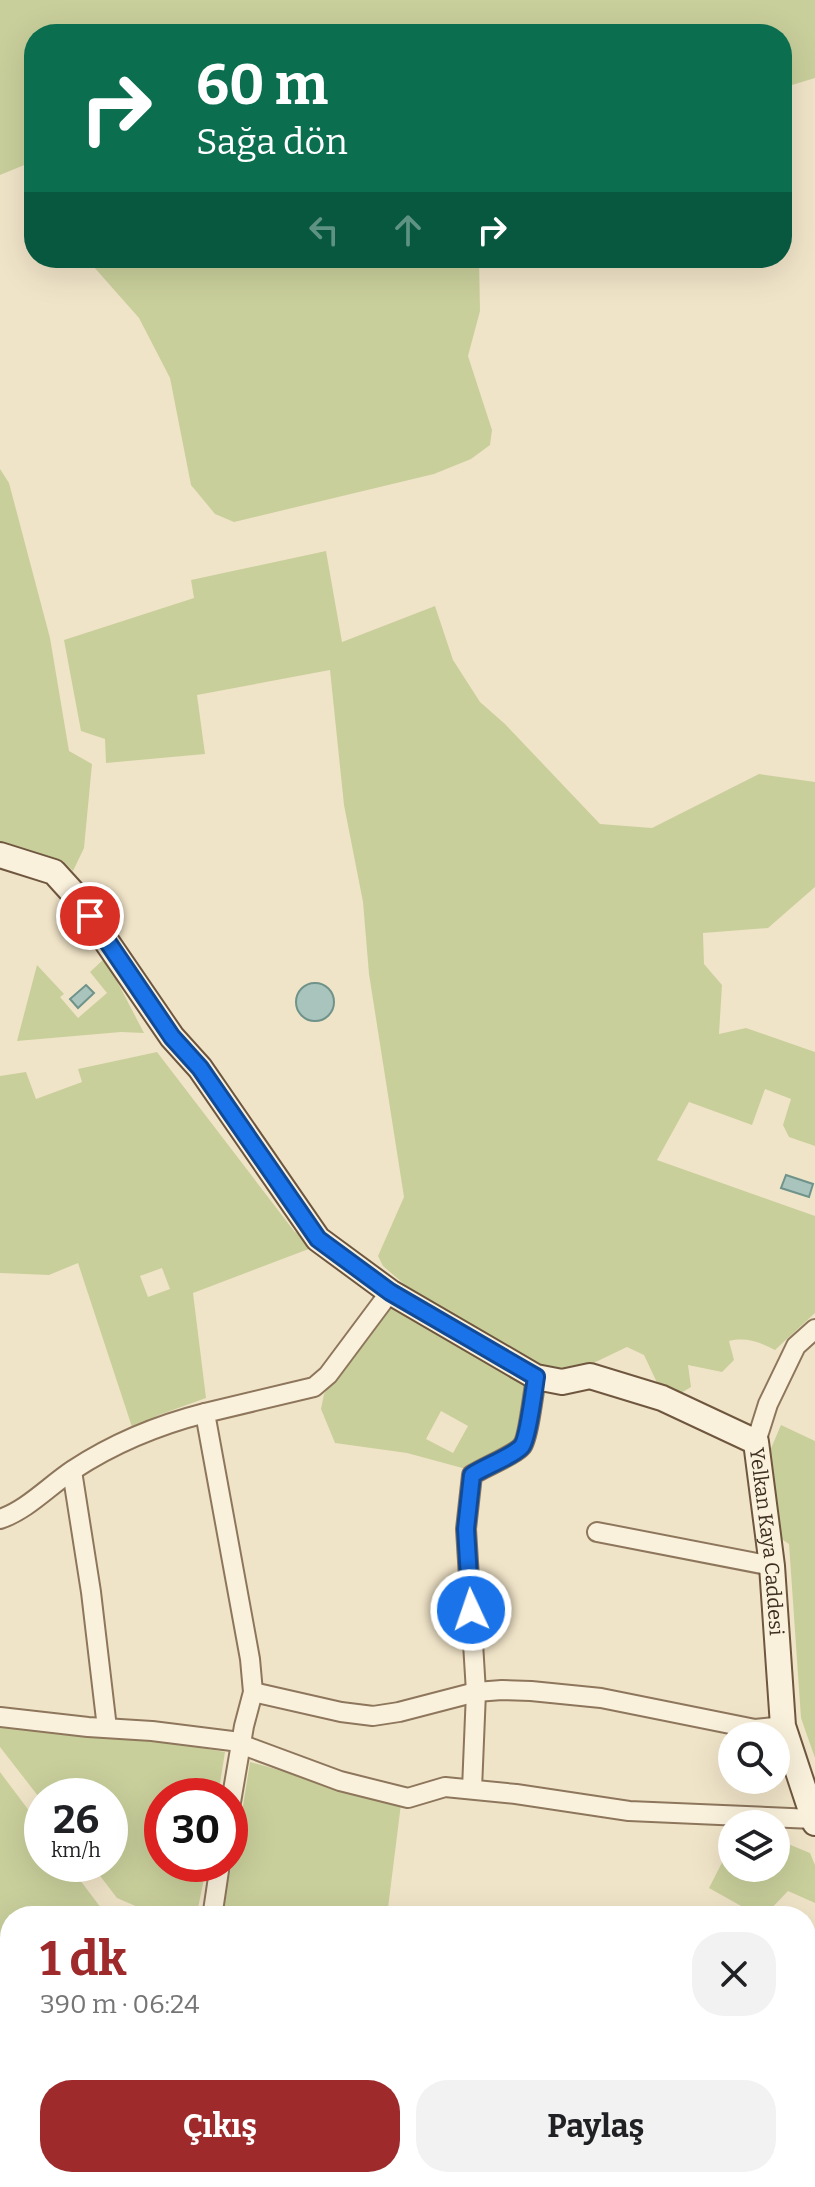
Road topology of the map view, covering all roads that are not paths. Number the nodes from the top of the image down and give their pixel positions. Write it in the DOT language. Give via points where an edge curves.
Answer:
graph roads {
  1 [pos="0,855"];
  2 [pos="390,1292"];
  3 [pos="815,1329"];
  4 [pos="536,1377"];
  5 [pos="205,1413"];
  6 [pos="756,1442"];
  7 [pos="72,1471"];
  8 [pos="0,1519"];
  9 [pos="597,1532"];
  10 [pos="772,1566"];
  11 [pos="253,1692"];
  12 [pos="476,1692"];
  13 [pos="0,1717"];
  14 [pos="720,1722"];
  15 [pos="783,1722"];
  16 [pos="107,1728"];
  17 [pos="241,1746"];
  18 [pos="790,1747"];
  19 [pos="235,1778"];
  20 [pos="472,1789"];
  21 [pos="814,1821"];
  22 [pos="217,1882"];
  23 [pos="214,1906"];
  1 -- 2 [label="street, Yelkan Kaya Caddesi" via="54,872 74,894 318,1239"];
  2 -- 4 [label="street, Yelkan Kaya Caddesi"];
  2 -- 5 [label="street" via="314,1387"];
  3 -- 6 [label="street" via="796,1346"];
  4 -- 6 [label="street, Yelkan Kaya Caddesi" via="562,1382 590,1376 662,1398"];
  4 -- 12 [label="street" via="524,1444 472,1475 466,1529"];
  5 -- 7 [label="street" via="161,1425"];
  5 -- 11 [label="street"];
  6 -- 10 [label="street, Yelkan Kaya Caddesi"];
  7 -- 8 [label="street"];
  7 -- 16 [label="street"];
  9 -- 10 [label="street"];
  10 -- 15 [label="street, Yelkan Kaya Caddesi"];
  11 -- 12 [label="street" via="373,1716"];
  11 -- 17 [label="street"];
  12 -- 14 [label="street" via="601,1698"];
  12 -- 20 [label="street"];
  13 -- 16 [label="street"];
  16 -- 17 [label="street"];
  17 -- 19 [label="street"];
  17 -- 20 [label="street" via="408,1798 445,1787"];
  18 -- 21 [label="street, Yelkan Kaya Caddesi"];
  20 -- 21 [label="street" via="629,1811"];
  22 -- 23 [label="street"];
}
